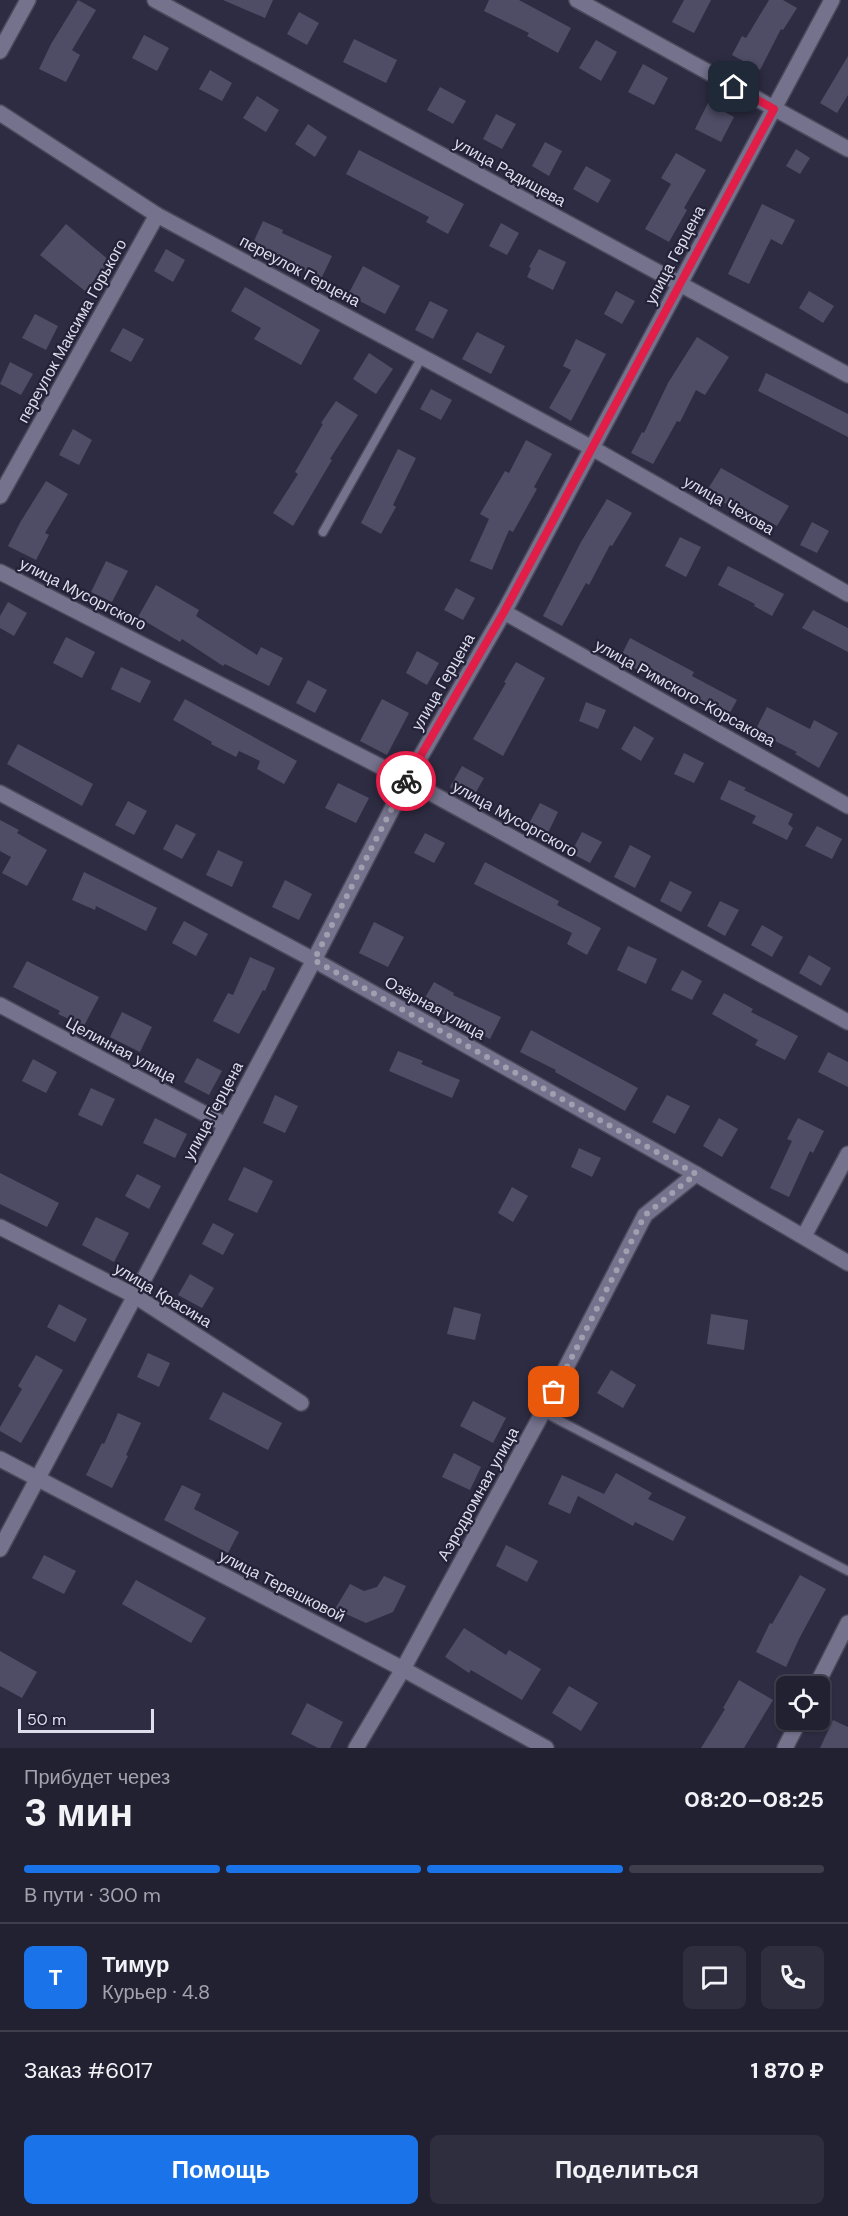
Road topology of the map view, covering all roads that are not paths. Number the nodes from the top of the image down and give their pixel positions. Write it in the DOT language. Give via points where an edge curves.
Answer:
graph roads {
  1 [pos="28,0"];
  2 [pos="155,0"];
  3 [pos="577,0"];
  4 [pos="832,0"];
  5 [pos="0,51"];
  6 [pos="774,109"];
  7 [pos="0,113"];
  8 [pos="848,149"];
  9 [pos="157,215"];
  10 [pos="679,285"];
  11 [pos="422,357"];
  12 [pos="848,375"];
  13 [pos="592,448"];
  14 [pos="0,496"];
  15 [pos="323,532"];
  16 [pos="0,572"];
  17 [pos="848,594"];
  18 [pos="504,612"];
  19 [pos="407,780"];
  20 [pos="0,793"];
  21 [pos="848,806"];
  22 [pos="314,960"];
  23 [pos="0,1005"];
  24 [pos="848,1022"];
  25 [pos="226,1125"];
  26 [pos="848,1154"];
  27 [pos="696,1174"];
  28 [pos="0,1227"];
  29 [pos="804,1236"];
  30 [pos="848,1263"];
  31 [pos="135,1296"];
  32 [pos="301,1403"];
  33 [pos="543,1412"];
  34 [pos="0,1459"];
  35 [pos="38,1479"];
  36 [pos="0,1550"];
  37 [pos="848,1571"];
  38 [pos="848,1623"];
  39 [pos="403,1669"];
  40 [pos="821,1676"];
  41 [pos="794,1730"];
  42 [pos="356,1748"];
  43 [pos="546,1748"];
  44 [pos="785,1748"];
  1 -- 5 [label="street"];
  2 -- 10 [label="street, улица Радищева"];
  3 -- 6 [label="street"];
  4 -- 6 [label="street, улица Герцена"];
  6 -- 8 [label="street"];
  6 -- 10 [label="street, улица Герцена"];
  7 -- 9 [label="street, переулок Герцена"];
  9 -- 11 [label="street, переулок Герцена"];
  9 -- 14 [label="street, переулок Максима Горького"];
  10 -- 12 [label="street, улица Радищева"];
  10 -- 13 [label="street, улица Герцена"];
  11 -- 13 [label="street, переулок Герцена"];
  11 -- 15 [label="lane"];
  13 -- 17 [label="street, улица Чехова"];
  13 -- 18 [label="street, улица Герцена"];
  16 -- 19 [label="street, улица Мусоргского"];
  18 -- 19 [label="street, улица Герцена"];
  18 -- 21 [label="street, улица Римского-Корсакова"];
  19 -- 22 [label="street, улица Герцена"];
  19 -- 24 [label="street, улица Мусоргского"];
  20 -- 22 [label="street, Озёрная улица"];
  22 -- 25 [label="street, улица Герцена"];
  22 -- 27 [label="street, Озёрная улица"];
  23 -- 25 [label="street, Целинная улица"];
  25 -- 31 [label="street, улица Герцена"];
  26 -- 29 [label="street"];
  27 -- 29 [label="street, Озёрная улица"];
  27 -- 33 [label="street, Аэродромная улица" via="645,1215"];
  28 -- 31 [label="street, улица Красина"];
  29 -- 30 [label="street, Озёрная улица"];
  31 -- 32 [label="street, улица Красина"];
  31 -- 35 [label="street, улица Герцена"];
  33 -- 37 [label="lane"];
  33 -- 39 [label="street, Аэродромная улица"];
  34 -- 35 [label="street, улица Терешковой"];
  35 -- 36 [label="street, улица Герцена"];
  35 -- 39 [label="street, улица Терешковой"];
  38 -- 40 [label="street"];
  39 -- 42 [label="street, Аэродромная улица"];
  39 -- 43 [label="street, улица Терешковой"];
  41 -- 44 [label="street"];
}
